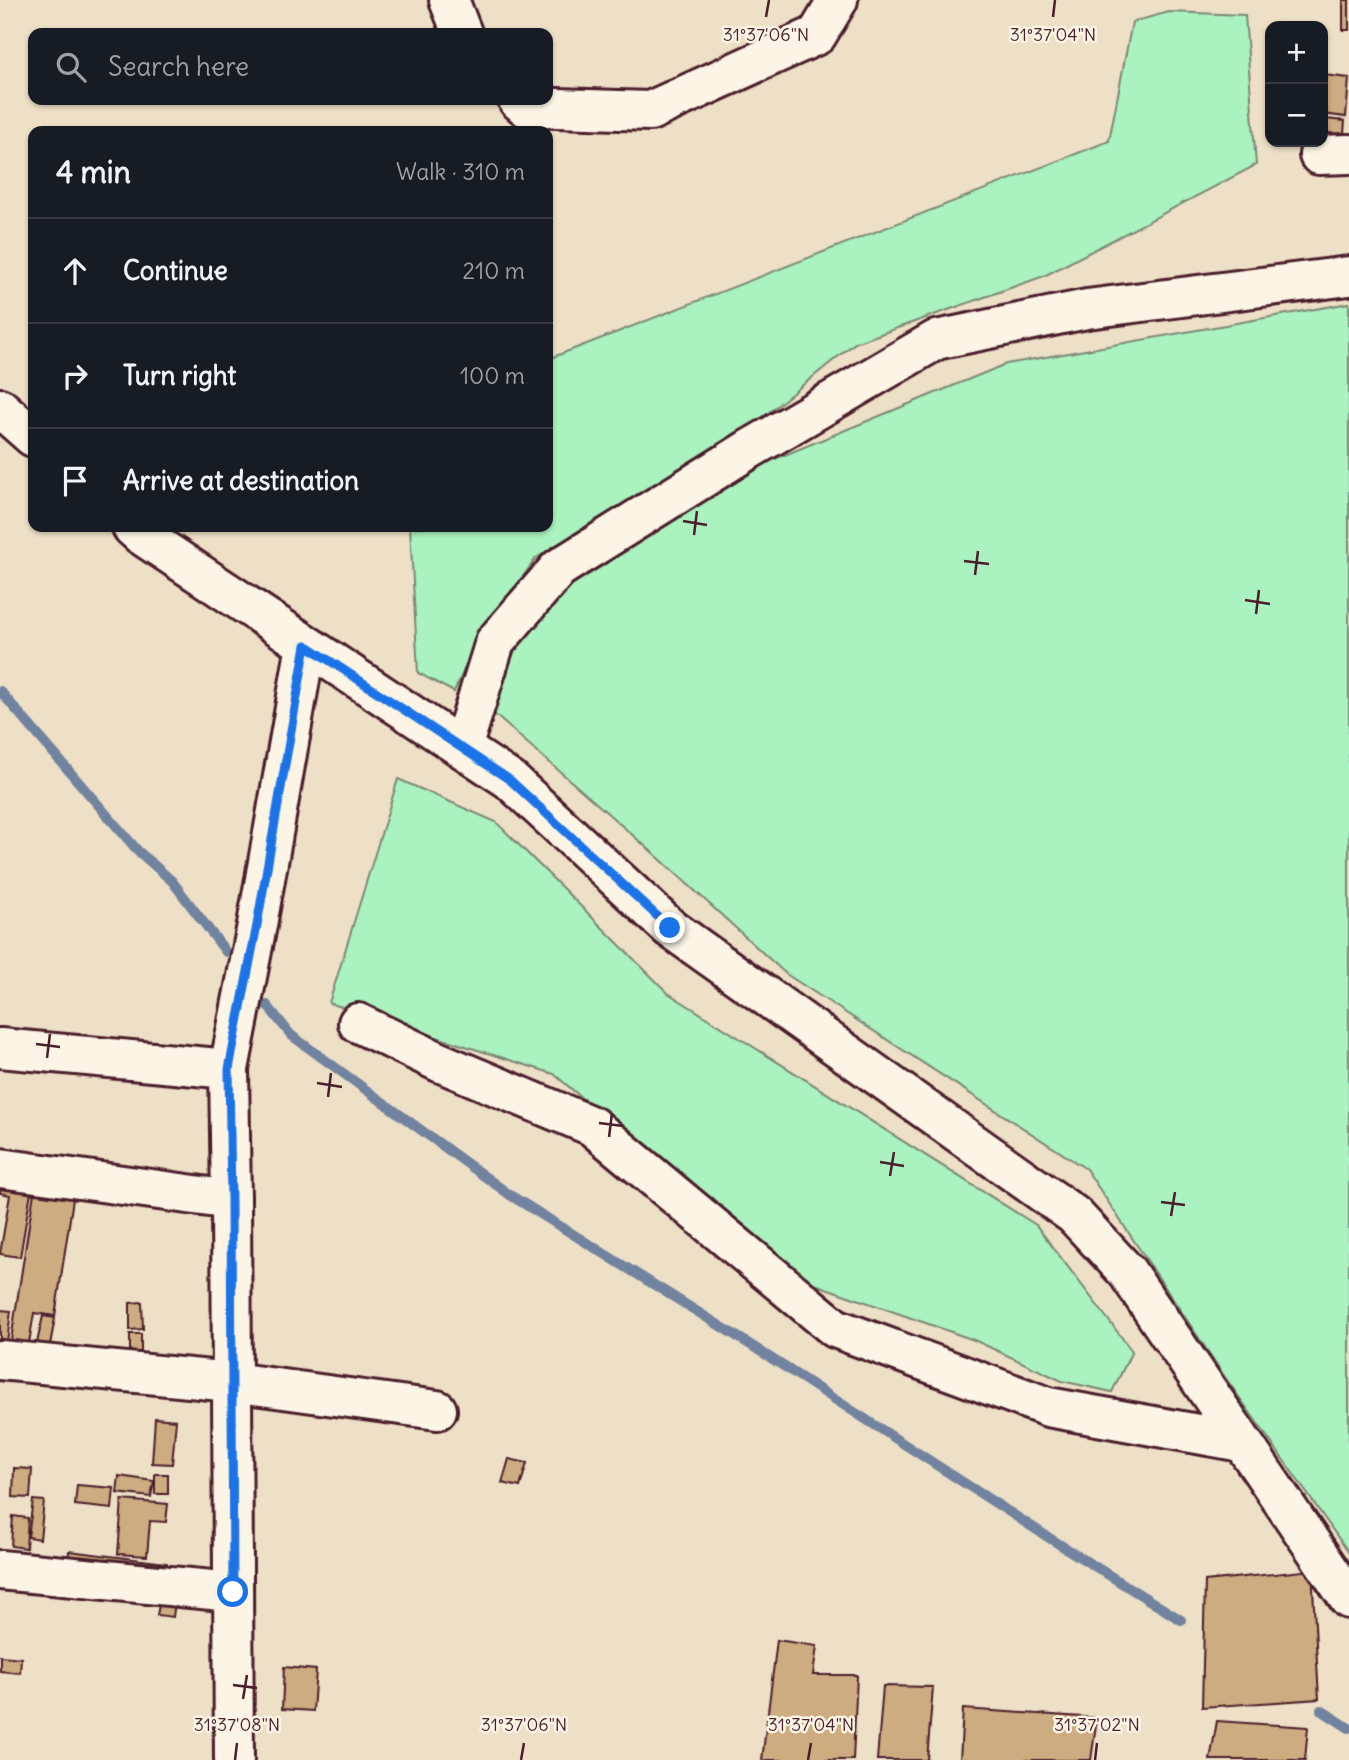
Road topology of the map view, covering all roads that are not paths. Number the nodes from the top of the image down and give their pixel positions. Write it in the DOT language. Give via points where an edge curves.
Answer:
graph roads {
  1 [pos="449,0"];
  2 [pos="838,0"];
  3 [pos="460,28"];
  4 [pos="524,105"];
  5 [pos="1349,276"];
  6 [pos="0,408"];
  7 [pos="28,433"];
  8 [pos="138,532"];
  9 [pos="306,645"];
  10 [pos="462,748"];
  11 [pos="358,1023"];
  12 [pos="0,1048"];
  13 [pos="229,1069"];
  14 [pos="0,1168"];
  15 [pos="231,1200"];
  16 [pos="0,1360"];
  17 [pos="232,1382"];
  18 [pos="437,1410"];
  19 [pos="1242,1442"];
  20 [pos="0,1570"];
  21 [pos="233,1592"];
  22 [pos="1349,1599"];
  23 [pos="234,1760"];
  1 -- 3 [label="street"];
  2 -- 4 [label="street" via="817,35 650,111"];
  5 -- 10 [label="street" via="1087,309 936,340 559,568 495,642"];
  6 -- 7 [label="street"];
  8 -- 9 [label="street"];
  9 -- 10 [label="street"];
  9 -- 13 [label="street"];
  10 -- 19 [label="street" via="510,780 670,928 1074,1215 1127,1272"];
  11 -- 19 [label="street" via="592,1126 835,1328 1048,1407"];
  12 -- 13 [label="street"];
  13 -- 15 [label="street"];
  14 -- 15 [label="street"];
  15 -- 17 [label="street"];
  16 -- 17 [label="street"];
  17 -- 18 [label="street"];
  17 -- 21 [label="street"];
  19 -- 22 [label="street"];
  20 -- 21 [label="street"];
  21 -- 23 [label="street"];
}
